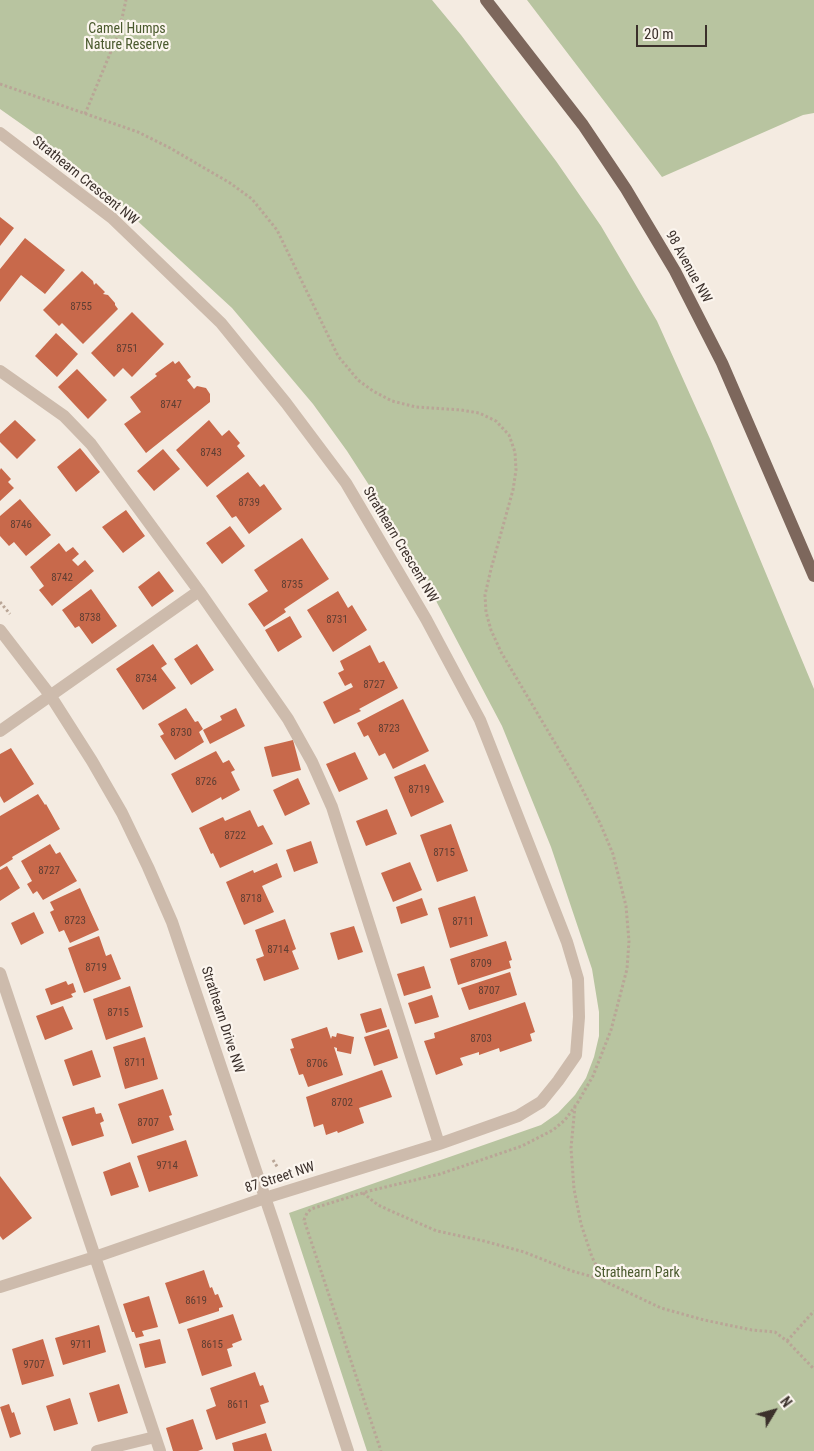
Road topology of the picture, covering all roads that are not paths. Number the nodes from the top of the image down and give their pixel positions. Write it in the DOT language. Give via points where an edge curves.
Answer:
graph roads {
  1 [pos="486,0"];
  2 [pos="0,133"];
  3 [pos="0,371"];
  4 [pos="814,576"];
  5 [pos="199,592"];
  6 [pos="0,630"];
  7 [pos="50,695"];
  8 [pos="0,731"];
  9 [pos="0,973"];
  10 [pos="558,1081"];
  11 [pos="439,1144"];
  12 [pos="265,1198"];
  13 [pos="95,1257"];
  14 [pos="0,1287"];
  15 [pos="155,1437"];
  16 [pos="97,1451"];
  17 [pos="160,1451"];
  18 [pos="348,1451"];
  1 -- 4 [label="main road, 98 Avenue NW" via="583,125 675,271 722,363"];
  2 -- 10 [label="street, Strathearn Crescent NW" via="112,218 220,323 346,483 480,720 567,942 578,979 579,1017 576,1054"];
  3 -- 5 [label="street" via="64,416 91,444"];
  5 -- 7 [label="street"];
  5 -- 11 [label="street" via="288,719 328,798"];
  6 -- 7 [label="street, Strathearn Drive NW"];
  7 -- 8 [label="street"];
  7 -- 12 [label="street, Strathearn Drive NW" via="122,813 159,890"];
  9 -- 13 [label="street"];
  10 -- 11 [label="street, 87 Street NW" via="541,1102 518,1116"];
  11 -- 12 [label="street, 87 Street NW"];
  12 -- 13 [label="street, 87 Street NW"];
  12 -- 18 [label="street, Strathearn Drive NW"];
  13 -- 14 [label="street, 87 Street NW"];
  13 -- 15 [label="street"];
  15 -- 16 [label="street"];
  15 -- 17 [label="street"];
}
